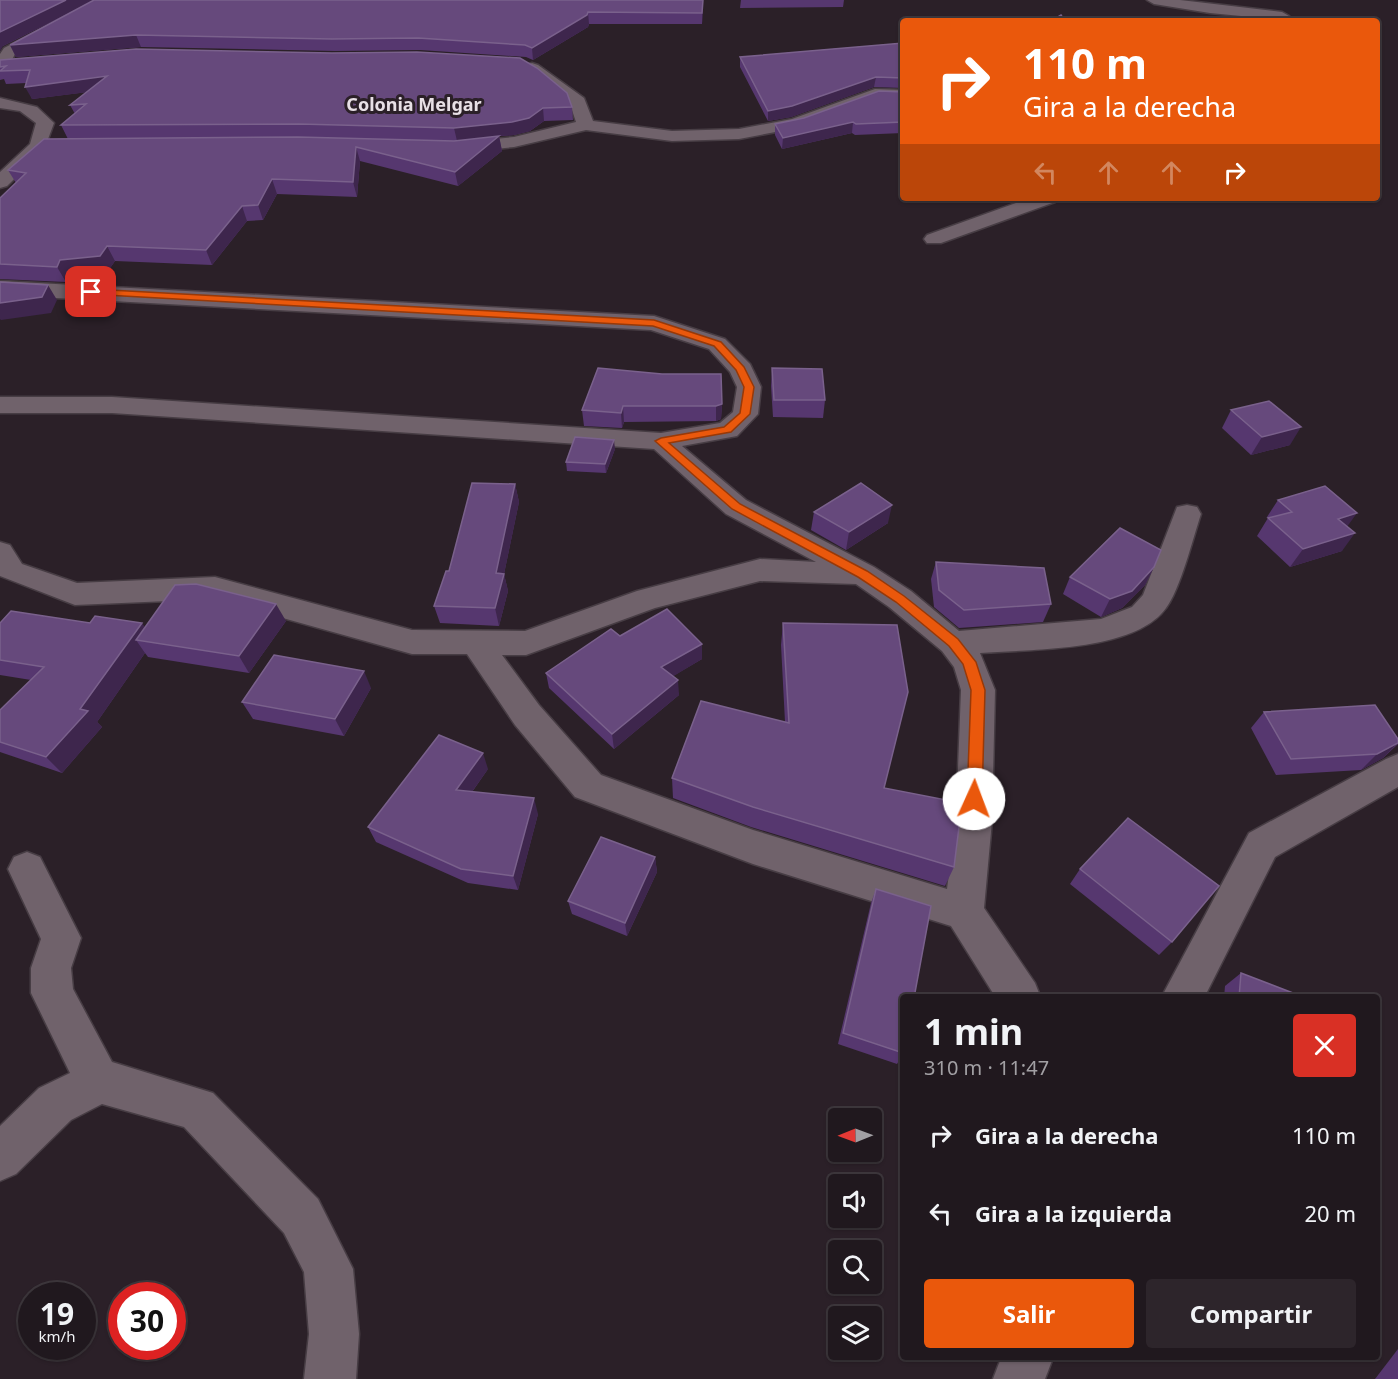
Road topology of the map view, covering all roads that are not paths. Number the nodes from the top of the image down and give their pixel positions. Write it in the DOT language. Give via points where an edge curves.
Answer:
graph roads {
  1 [pos="110,0"];
  2 [pos="1154,0"];
  3 [pos="1290,2"];
  4 [pos="1274,18"];
  5 [pos="1282,18"];
  6 [pos="3,59"];
  7 [pos="514,63"];
  8 [pos="21,64"];
  9 [pos="900,95"];
  10 [pos="0,104"];
  11 [pos="586,125"];
  12 [pos="38,146"];
  13 [pos="60,146"];
  14 [pos="437,147"];
  15 [pos="0,182"];
  16 [pos="1040,201"];
  17 [pos="934,239"];
  18 [pos="0,288"];
  19 [pos="0,405"];
  20 [pos="661,441"];
  21 [pos="1187,514"];
  22 [pos="0,552"];
  23 [pos="863,574"];
  24 [pos="475,642"];
  25 [pos="953,643"];
  26 [pos="1398,769"];
  27 [pos="27,869"];
  28 [pos="964,912"];
  29 [pos="1017,994"];
  30 [pos="1184,994"];
  31 [pos="99,1083"];
  32 [pos="0,1158"];
  33 [pos="1026,1360"];
  34 [pos="330,1379"];
  35 [pos="1018,1379"];
  1 -- 6 [label="street"];
  2 -- 4 [label="street"];
  3 -- 5 [label="street"];
  6 -- 8 [label="street"];
  7 -- 11 [label="street" via="526,64 546,76 578,102"];
  9 -- 11 [label="street" via="875,94 796,123 739,134 672,136"];
  10 -- 12 [label="street" via="16,104 38,112 45,123"];
  11 -- 14 [label="street" via="514,142"];
  12 -- 13 [label="street"];
  12 -- 15 [label="street"];
  16 -- 17 [label="street"];
  18 -- 20 [label="street" via="654,323 717,344 741,369 749,387 745,414 728,430"];
  19 -- 20 [label="street" via="112,405"];
  20 -- 23 [label="street" via="736,507"];
  21 -- 25 [label="street" via="1156,600 1143,615 1104,631"];
  22 -- 24 [label="street" via="12,571 75,594 215,588 412,642"];
  23 -- 24 [label="street" via="760,570 648,599 526,643"];
  23 -- 25 [label="street"];
  24 -- 28 [label="street" via="527,716 588,786 753,847"];
  25 -- 28 [label="street" via="969,662 978,690 974,821"];
  26 -- 30 [label="street" via="1262,845"];
  27 -- 31 [label="street" via="61,938 51,968 52,993"];
  28 -- 29 [label="street"];
  31 -- 32 [label="street" via="55,1104"];
  31 -- 34 [label="street" via="197,1109 301,1216 328,1269 334,1334"];
  33 -- 35 [label="street"];
}
